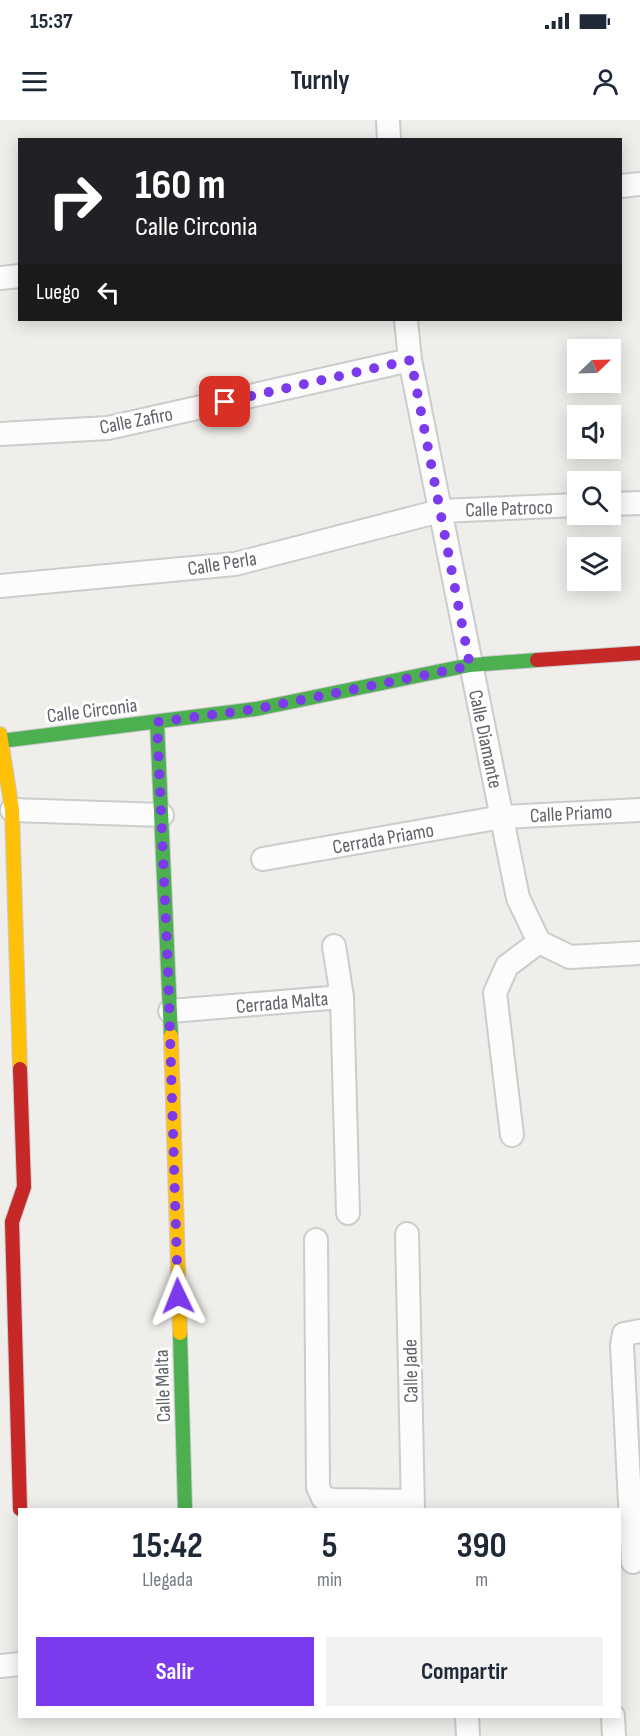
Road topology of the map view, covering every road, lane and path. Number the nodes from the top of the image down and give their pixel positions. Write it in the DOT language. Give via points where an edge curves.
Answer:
graph roads {
  1 [pos="388,120"];
  2 [pos="389,138"];
  3 [pos="640,184"];
  4 [pos="622,186"];
  5 [pos="18,276"];
  6 [pos="0,278"];
  7 [pos="406,321"];
  8 [pos="411,360"];
  9 [pos="0,434"];
  10 [pos="640,503"];
  11 [pos="621,504"];
  12 [pos="567,506"];
  13 [pos="440,511"];
  14 [pos="0,586"];
  15 [pos="640,653"];
  16 [pos="470,666"];
  17 [pos="157,722"];
  18 [pos="0,738"];
  19 [pos="12,810"];
  20 [pos="640,810"];
  21 [pos="162,815"];
  22 [pos="502,817"];
  23 [pos="263,859"];
  24 [pos="539,942"];
  25 [pos="334,946"];
  26 [pos="640,953"];
  27 [pos="342,997"];
  28 [pos="170,1011"];
  29 [pos="512,1135"];
  30 [pos="348,1213"];
  31 [pos="6,1222"];
  32 [pos="406,1234"];
  33 [pos="316,1240"];
  34 [pos="632,1333"];
  35 [pos="412,1505"];
  36 [pos="20,1508"];
  37 [pos="185,1508"];
  38 [pos="631,1562"];
  39 [pos="18,1665"];
  40 [pos="0,1666"];
  41 [pos="466,1718"];
  42 [pos="613,1718"];
  43 [pos="468,1736"];
  44 [pos="614,1736"];
  1 -- 2 [label="street"];
  3 -- 4 [label="street"];
  5 -- 6 [label="street"];
  7 -- 8 [label="street, Calle Diamante"];
  8 -- 9 [label="street, Calle Zafiro" via="108,428"];
  8 -- 13 [label="street, Calle Diamante"];
  10 -- 11 [label="street"];
  12 -- 13 [label="street, Calle Patroco"];
  13 -- 14 [label="street, Calle Perla" via="235,564"];
  13 -- 16 [label="street, Calle Diamante"];
  15 -- 16 [label="street, Calle Circonia"];
  16 -- 17 [label="street, Calle Circonia" via="256,709"];
  16 -- 22 [label="street, Calle Diamante"];
  17 -- 18 [label="street, Calle Circonia"];
  17 -- 21 [label="street, Calle Malta"];
  18 -- 19 [label="street"];
  19 -- 21 [label="street"];
  19 -- 31 [label="street" via="24,1187"];
  20 -- 22 [label="street, Calle Priamo"];
  21 -- 28 [label="street, Calle Malta"];
  22 -- 23 [label="street, Cerrada Priamo"];
  22 -- 24 [label="street, Calle Diamante" via="518,898"];
  24 -- 26 [label="street" via="570,957"];
  24 -- 29 [label="street" via="507,966 495,993"];
  25 -- 27 [label="street, Cerrada Malta"];
  27 -- 28 [label="street, Cerrada Malta"];
  27 -- 30 [label="street"];
  28 -- 37 [label="street, Calle Malta"];
  31 -- 36 [label="street"];
  32 -- 35 [label="street, Calle Jade"];
  33 -- 35 [label="street" via="318,1487 324,1498 333,1500"];
  34 -- 38 [label="street" via="623,1357"];
  39 -- 40 [label="street"];
  41 -- 43 [label="street"];
  42 -- 44 [label="street"];
}
